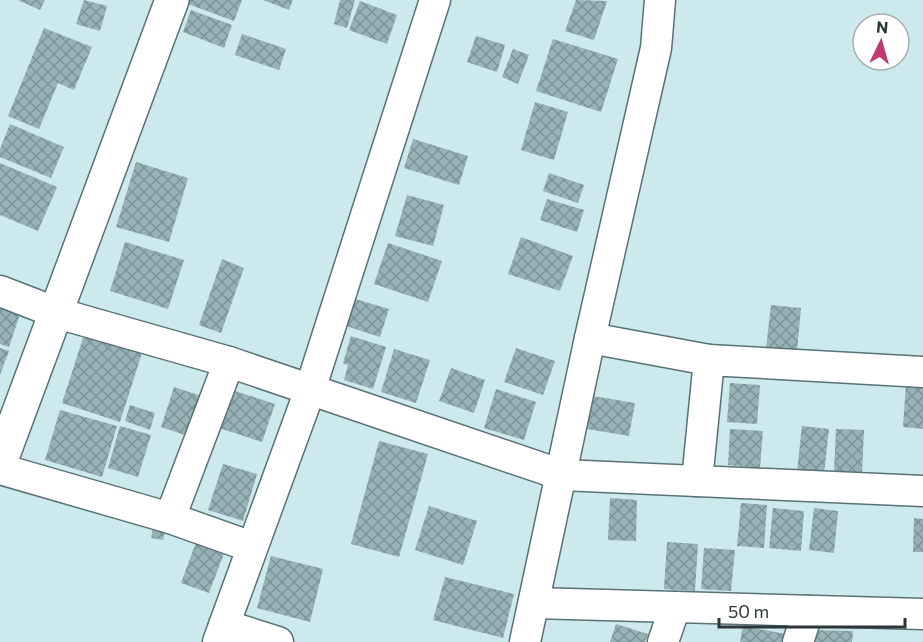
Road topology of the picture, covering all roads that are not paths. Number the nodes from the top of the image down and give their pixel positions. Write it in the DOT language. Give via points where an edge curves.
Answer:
graph roads {
  1 [pos="172,0"];
  2 [pos="435,0"];
  3 [pos="660,0"];
  4 [pos="0,291"];
  5 [pos="57,313"];
  6 [pos="590,338"];
  7 [pos="709,360"];
  8 [pos="229,362"];
  9 [pos="923,372"];
  10 [pos="310,390"];
  11 [pos="0,463"];
  12 [pos="0,469"];
  13 [pos="562,475"];
  14 [pos="697,481"];
  15 [pos="923,491"];
  16 [pos="170,518"];
  17 [pos="252,548"];
  18 [pos="534,603"];
  19 [pos="675,607"];
  20 [pos="808,611"];
  21 [pos="923,614"];
  22 [pos="221,633"];
  23 [pos="278,642"];
  24 [pos="525,642"];
  25 [pos="663,642"];
  26 [pos="798,642"];
  1 -- 5 [label="main road"];
  2 -- 10 [label="street"];
  3 -- 6 [label="street" via="656,48"];
  4 -- 5 [label="street"];
  5 -- 8 [label="street"];
  5 -- 11 [label="main road"];
  6 -- 7 [label="street"];
  6 -- 13 [label="street"];
  7 -- 9 [label="street"];
  7 -- 14 [label="street"];
  8 -- 10 [label="street"];
  8 -- 16 [label="street"];
  10 -- 13 [label="street"];
  10 -- 17 [label="street"];
  12 -- 16 [label="street"];
  13 -- 14 [label="street"];
  13 -- 18 [label="street"];
  14 -- 15 [label="street"];
  16 -- 17 [label="street"];
  17 -- 22 [label="street"];
  18 -- 19 [label="street"];
  18 -- 24 [label="street"];
  19 -- 20 [label="street"];
  19 -- 25 [label="street"];
  20 -- 21 [label="street"];
  20 -- 26 [label="street"];
  22 -- 23 [label="street"];
}
